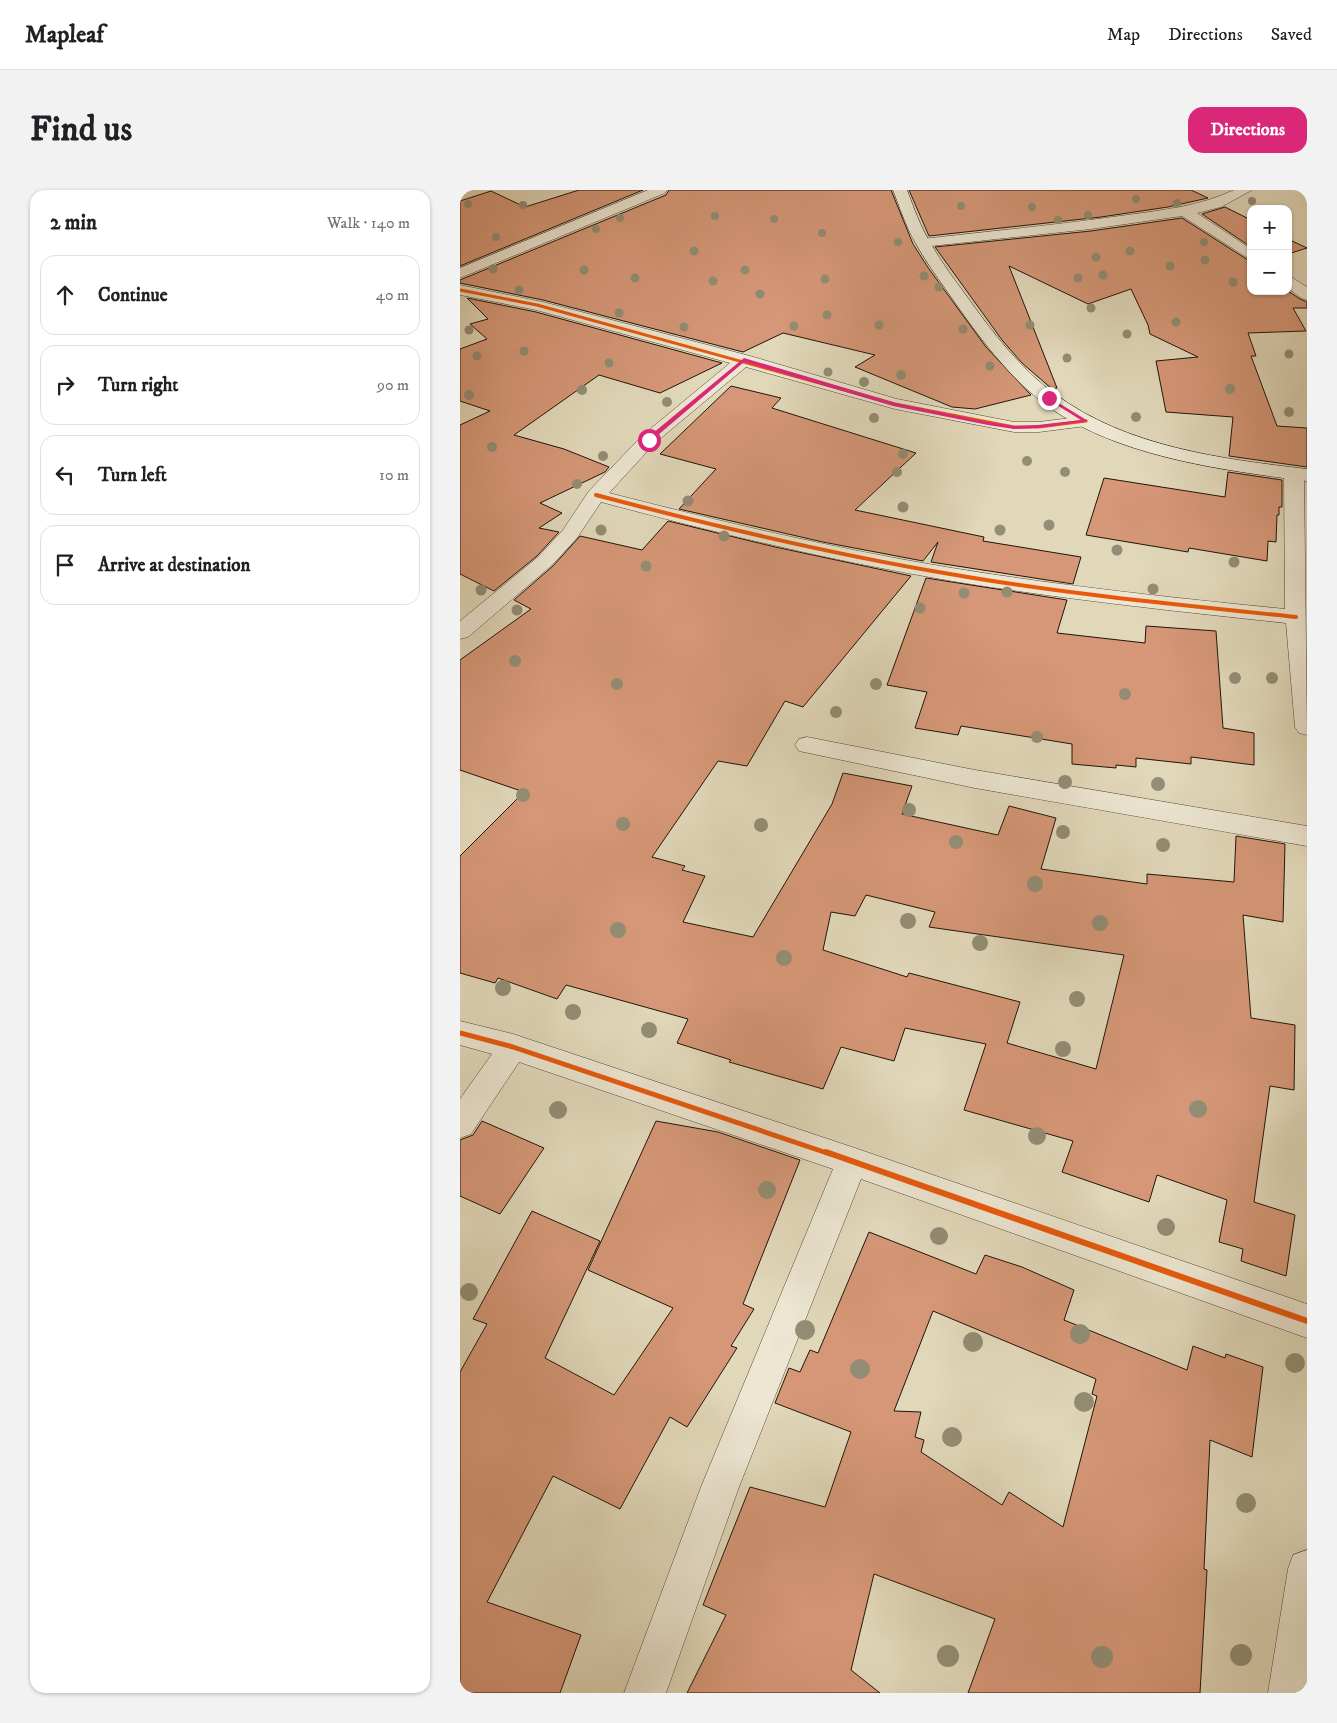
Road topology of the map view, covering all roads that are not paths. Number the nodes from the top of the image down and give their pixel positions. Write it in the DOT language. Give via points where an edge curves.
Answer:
graph roads {
  1 [pos="660,190"];
  2 [pos="900,190"];
  3 [pos="1245,190"];
  4 [pos="1184,211"];
  5 [pos="922,242"];
  6 [pos="1247,253"];
  7 [pos="460,273"];
  8 [pos="1292,283"];
  9 [pos="460,290"];
  10 [pos="1307,295"];
  11 [pos="744,360"];
  12 [pos="1086,421"];
  13 [pos="1301,475"];
  14 [pos="596,495"];
  15 [pos="1296,617"];
  16 [pos="460,632"];
  17 [pos="1307,726"];
  18 [pos="807,745"];
  19 [pos="1307,836"];
  20 [pos="460,1033"];
  21 [pos="513,1047"];
  22 [pos="460,1124"];
  23 [pos="852,1161"];
  24 [pos="1307,1321"];
  25 [pos="1307,1570"];
  26 [pos="645,1693"];
  27 [pos="1289,1693"];
  1 -- 7 [label="street"];
  2 -- 5 [label="street"];
  3 -- 4 [label="street" via="1216,204"];
  4 -- 5 [label="street" via="1091,225"];
  4 -- 6 [label="street"];
  5 -- 12 [label="street" via="1007,359 1049,398"];
  8 -- 10 [label="street"];
  9 -- 11 [label="street" via="537,305"];
  11 -- 12 [label="street" via="895,404 988,424 1038,427"];
  11 -- 14 [label="street" via="649,440"];
  12 -- 13 [label="street" via="1137,442 1194,458"];
  13 -- 15 [label="street"];
  14 -- 15 [label="street" via="725,530 926,570 1069,592"];
  14 -- 16 [label="street" via="570,534 545,561"];
  15 -- 17 [label="street"];
  18 -- 19 [label="street" via="975,779"];
  20 -- 21 [label="street"];
  21 -- 22 [label="street"];
  21 -- 23 [label="street"];
  23 -- 24 [label="street"];
  23 -- 26 [label="street" via="720,1487"];
  25 -- 27 [label="street"];
}
